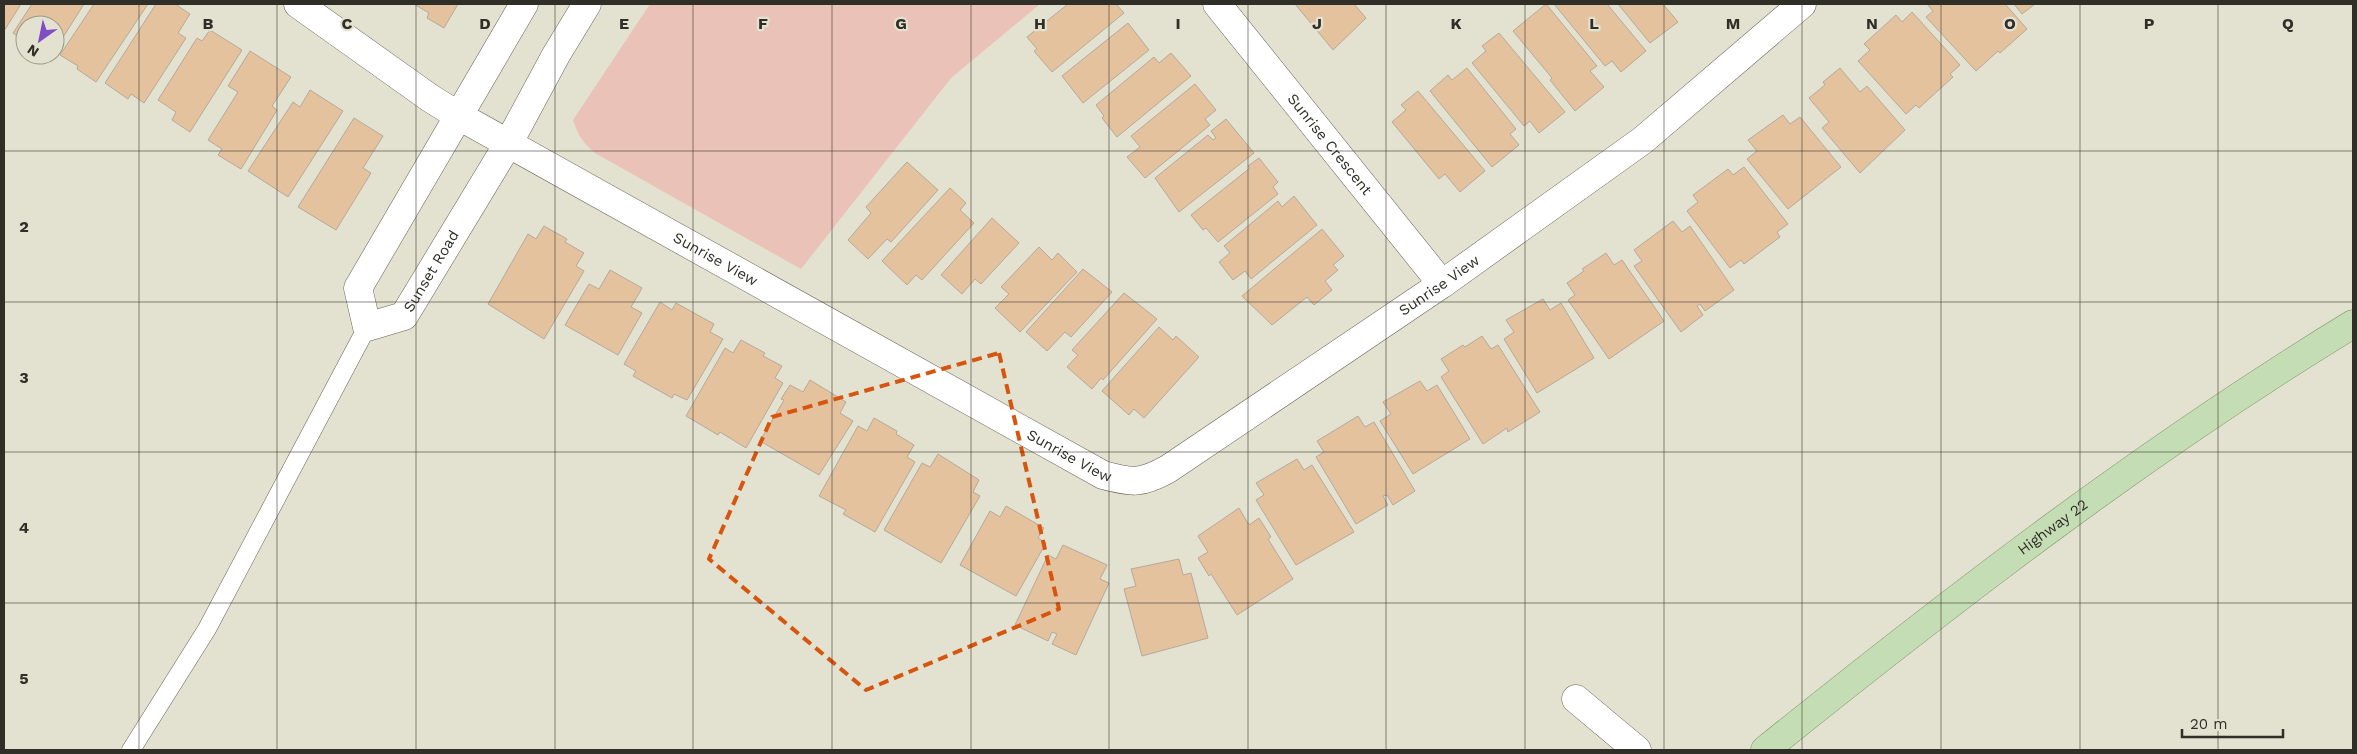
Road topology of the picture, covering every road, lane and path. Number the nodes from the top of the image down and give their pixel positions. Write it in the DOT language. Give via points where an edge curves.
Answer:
graph roads {
  1 [pos="298,4"];
  2 [pos="524,4"];
  3 [pos="587,4"];
  4 [pos="1217,4"];
  5 [pos="1802,4"];
  6 [pos="459,116"];
  7 [pos="508,144"];
  8 [pos="1442,284"];
  9 [pos="2353,324"];
  10 [pos="367,327"];
  11 [pos="1576,699"];
  12 [pos="130,750"];
  13 [pos="1637,750"];
  14 [pos="1765,750"];
  1 -- 6 [label="street, Sunrise View"];
  2 -- 6 [label="street"];
  3 -- 7 [label="street, Sunset Road"];
  4 -- 8 [label="street, Sunrise Crescent"];
  5 -- 8 [label="street, Sunrise View" via="1643,140"];
  6 -- 7 [label="street, Sunrise View"];
  6 -- 10 [label="street" via="358,288"];
  7 -- 8 [label="street, Sunrise View" via="1104,475 1128,482 1148,480 1168,469"];
  7 -- 10 [label="street, Sunset Road" via="404,316"];
  9 -- 14 [label="main road, Highway 22" via="2102,490 1896,644"];
  10 -- 12 [label="lane" via="207,629"];
  11 -- 13 [label="street"];
}
